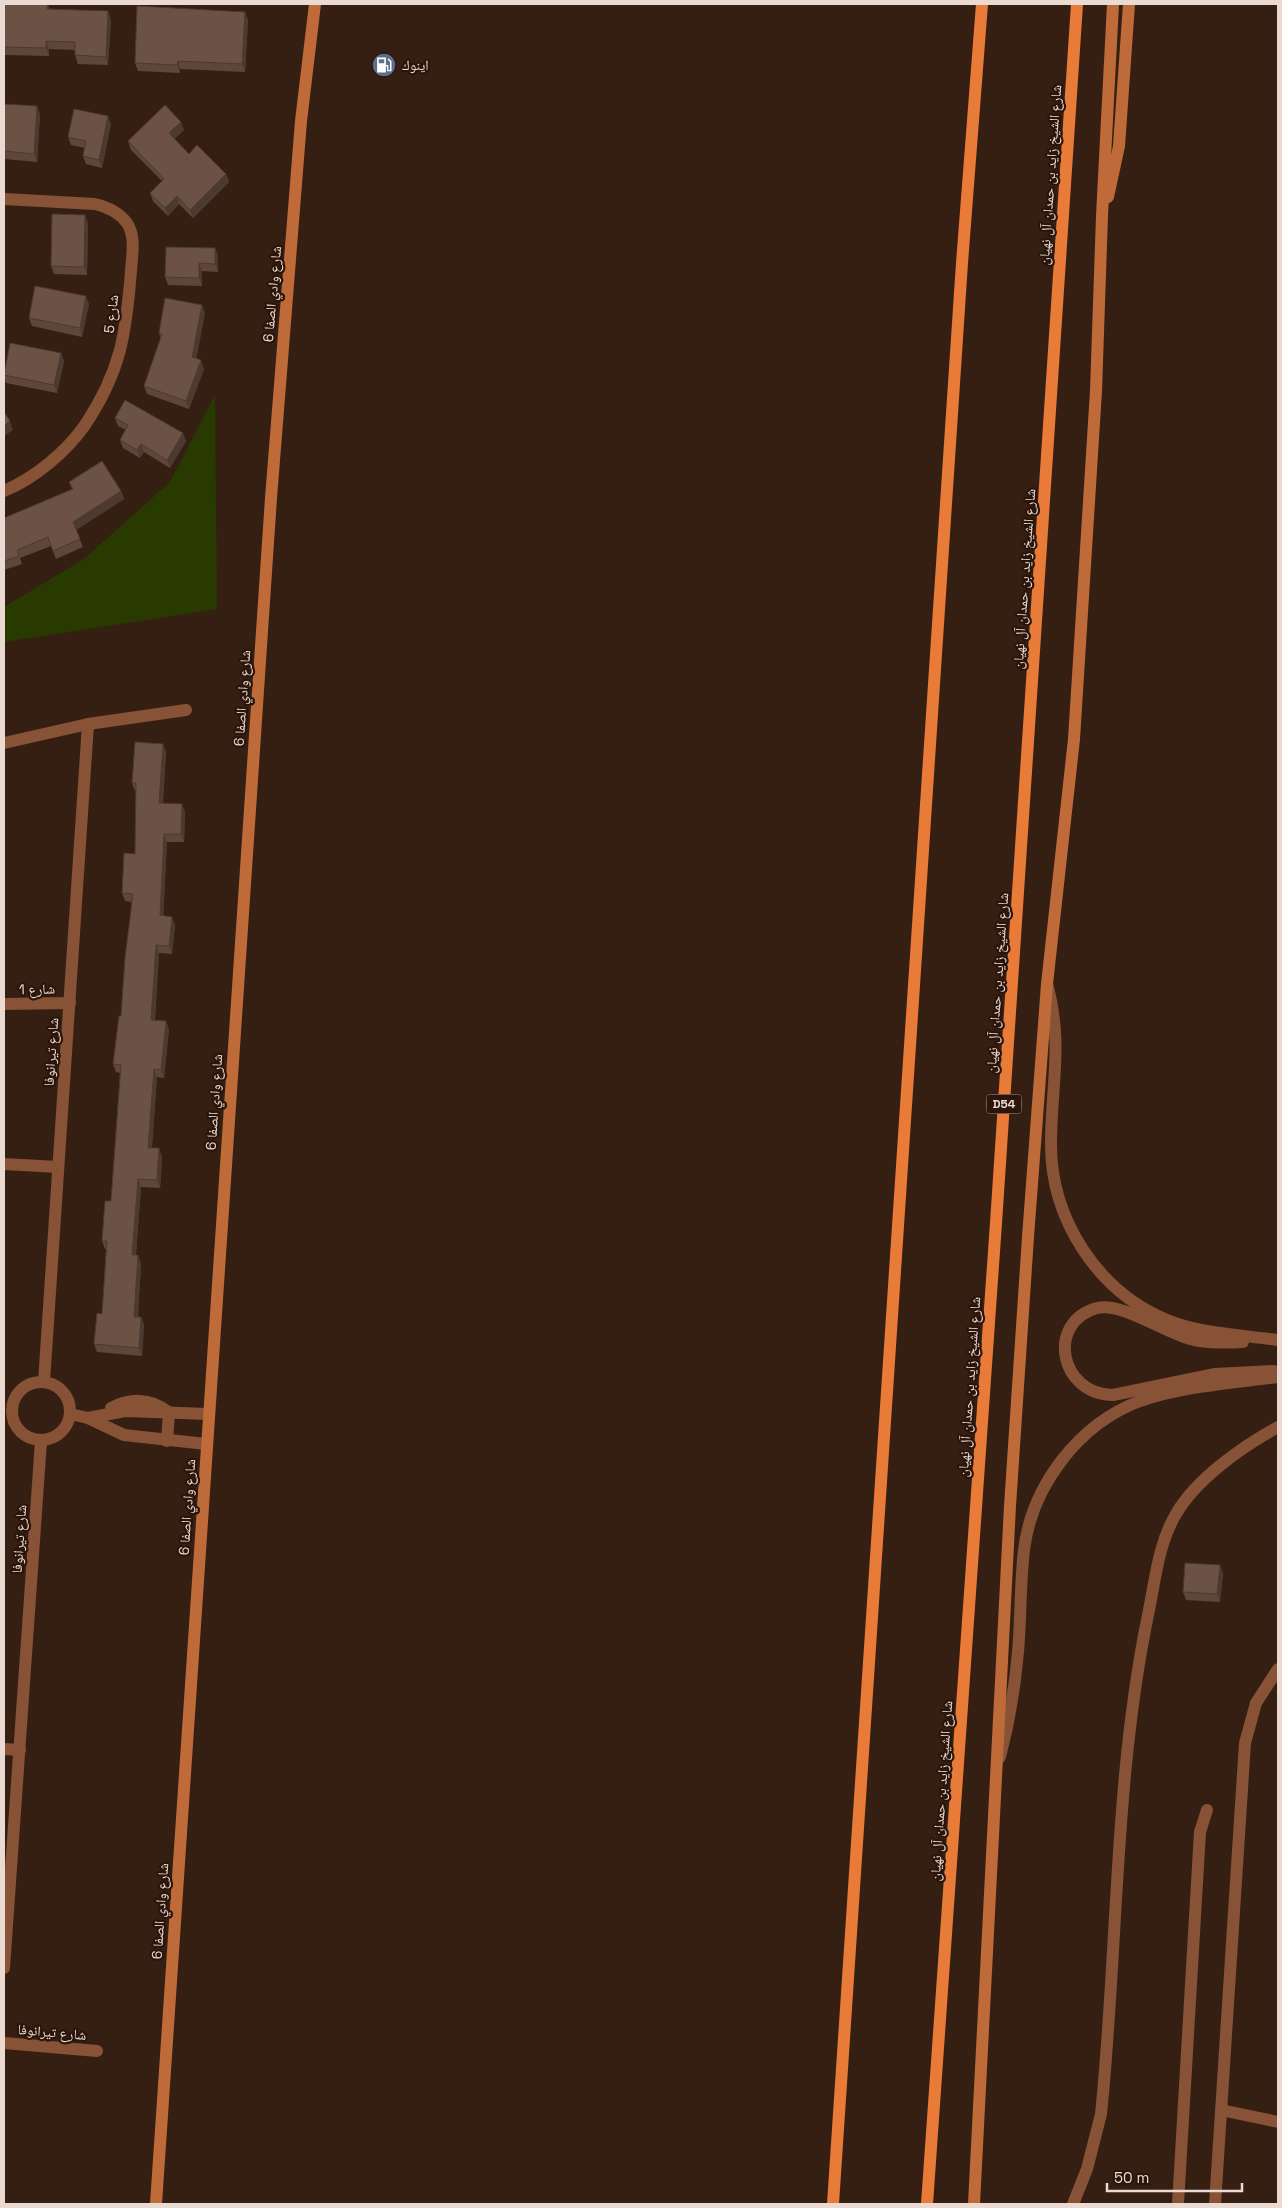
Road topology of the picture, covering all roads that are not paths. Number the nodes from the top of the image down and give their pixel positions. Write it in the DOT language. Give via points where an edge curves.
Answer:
graph roads {
  1 [pos="314,4"];
  2 [pos="982,4"];
  3 [pos="1077,4"];
  4 [pos="1113,4"];
  5 [pos="1129,4"];
  6 [pos="4,199"];
  7 [pos="1102,216"];
  8 [pos="4,491"];
  9 [pos="186,710"];
  10 [pos="88,724"];
  11 [pos="4,743"];
  12 [pos="1047,984"];
  13 [pos="70,1003"];
  14 [pos="4,1004"];
  15 [pos="4,1164"];
  16 [pos="58,1168"];
  17 [pos="1278,1340"];
  18 [pos="1278,1371"];
  19 [pos="1278,1377"];
  20 [pos="44,1382"];
  21 [pos="8,1411"];
  22 [pos="169,1413"];
  23 [pos="70,1414"];
  24 [pos="208,1414"];
  25 [pos="94,1416"];
  26 [pos="1278,1427"];
  27 [pos="41,1440"];
  28 [pos="167,1441"];
  29 [pos="206,1444"];
  30 [pos="1278,1669"];
  31 [pos="4,1749"];
  32 [pos="20,1750"];
  33 [pos="996,1776"];
  34 [pos="1207,1810"];
  35 [pos="4,1968"];
  36 [pos="4,2043"];
  37 [pos="97,2051"];
  38 [pos="1221,2110"];
  39 [pos="1278,2122"];
  40 [pos="156,2204"];
  41 [pos="833,2204"];
  42 [pos="927,2204"];
  43 [pos="974,2204"];
  44 [pos="1073,2204"];
  45 [pos="1178,2204"];
  46 [pos="1215,2204"];
  1 -- 24 [label="street, شارع وادي الصفا 6" via="301,121 270,508"];
  2 -- 41 [label="main road"];
  3 -- 42 [label="main road, شارع الشيخ زايد بن حمدان آل نهيان / D54"];
  4 -- 7 [label="street"];
  5 -- 7 [label="street" via="1119,146 1111,190"];
  6 -- 8 [label="street, شارع 5" via="108,207 128,224 132,250 127,326 118,361 104,395 84,426 59,454 36,473"];
  7 -- 12 [label="street" via="1096,391 1074,739"];
  9 -- 10 [label="street"];
  10 -- 11 [label="street"];
  10 -- 13 [label="street, شارع تيرانوفا"];
  12 -- 17 [label="street" via="1057,1038 1052,1165 1061,1205 1078,1243 1103,1275 1166,1320 1205,1331"];
  12 -- 33 [label="street" via="1028,1237"];
  13 -- 14 [label="street, شارع 1"];
  13 -- 16 [label="street, شارع تيرانوفا"];
  15 -- 16 [label="street"];
  16 -- 20 [label="street, شارع تيرانوفا"];
  17 -- 18 [label="street" via="1226,1343 1194,1340 1125,1310 1106,1307 1087,1313 1072,1326 1065,1344 1070,1373 1076,1381 1102,1395 1215,1374"];
  19 -- 33 [label="street" via="1182,1390 1138,1402 1100,1423 1055,1469 1035,1507 1027,1535 1013,1694"];
  20 -- 21 [label="street" via="32,1383 21,1390"];
  20 -- 23 [label="street" via="61,1389 70,1405"];
  21 -- 27 [label="street" via="20,1432 30,1439"];
  22 -- 24 [label="street"];
  22 -- 25 [label="street" via="125,1411"];
  22 -- 28 [label="street"];
  23 -- 25 [label="street"];
  23 -- 27 [label="street" via="61,1433 52,1439"];
  24 -- 29 [label="street, شارع وادي الصفا 6"];
  25 -- 28 [label="street" via="124,1435"];
  26 -- 44 [label="street" via="1197,1486 1175,1515 1161,1549 1128,1738 1101,2114 1088,2169"];
  27 -- 32 [label="street, شارع تيرانوفا"];
  28 -- 29 [label="street"];
  29 -- 40 [label="street, شارع وادي الصفا 6"];
  30 -- 38 [label="street" via="1256,1703 1245,1743"];
  31 -- 32 [label="street"];
  32 -- 35 [label="street, شارع تيرانوفا"];
  33 -- 43 [label="street"];
  34 -- 45 [label="street" via="1200,1832"];
  36 -- 37 [label="street, شارع تيرانوفا"];
  38 -- 39 [label="street"];
  38 -- 46 [label="street"];
}
